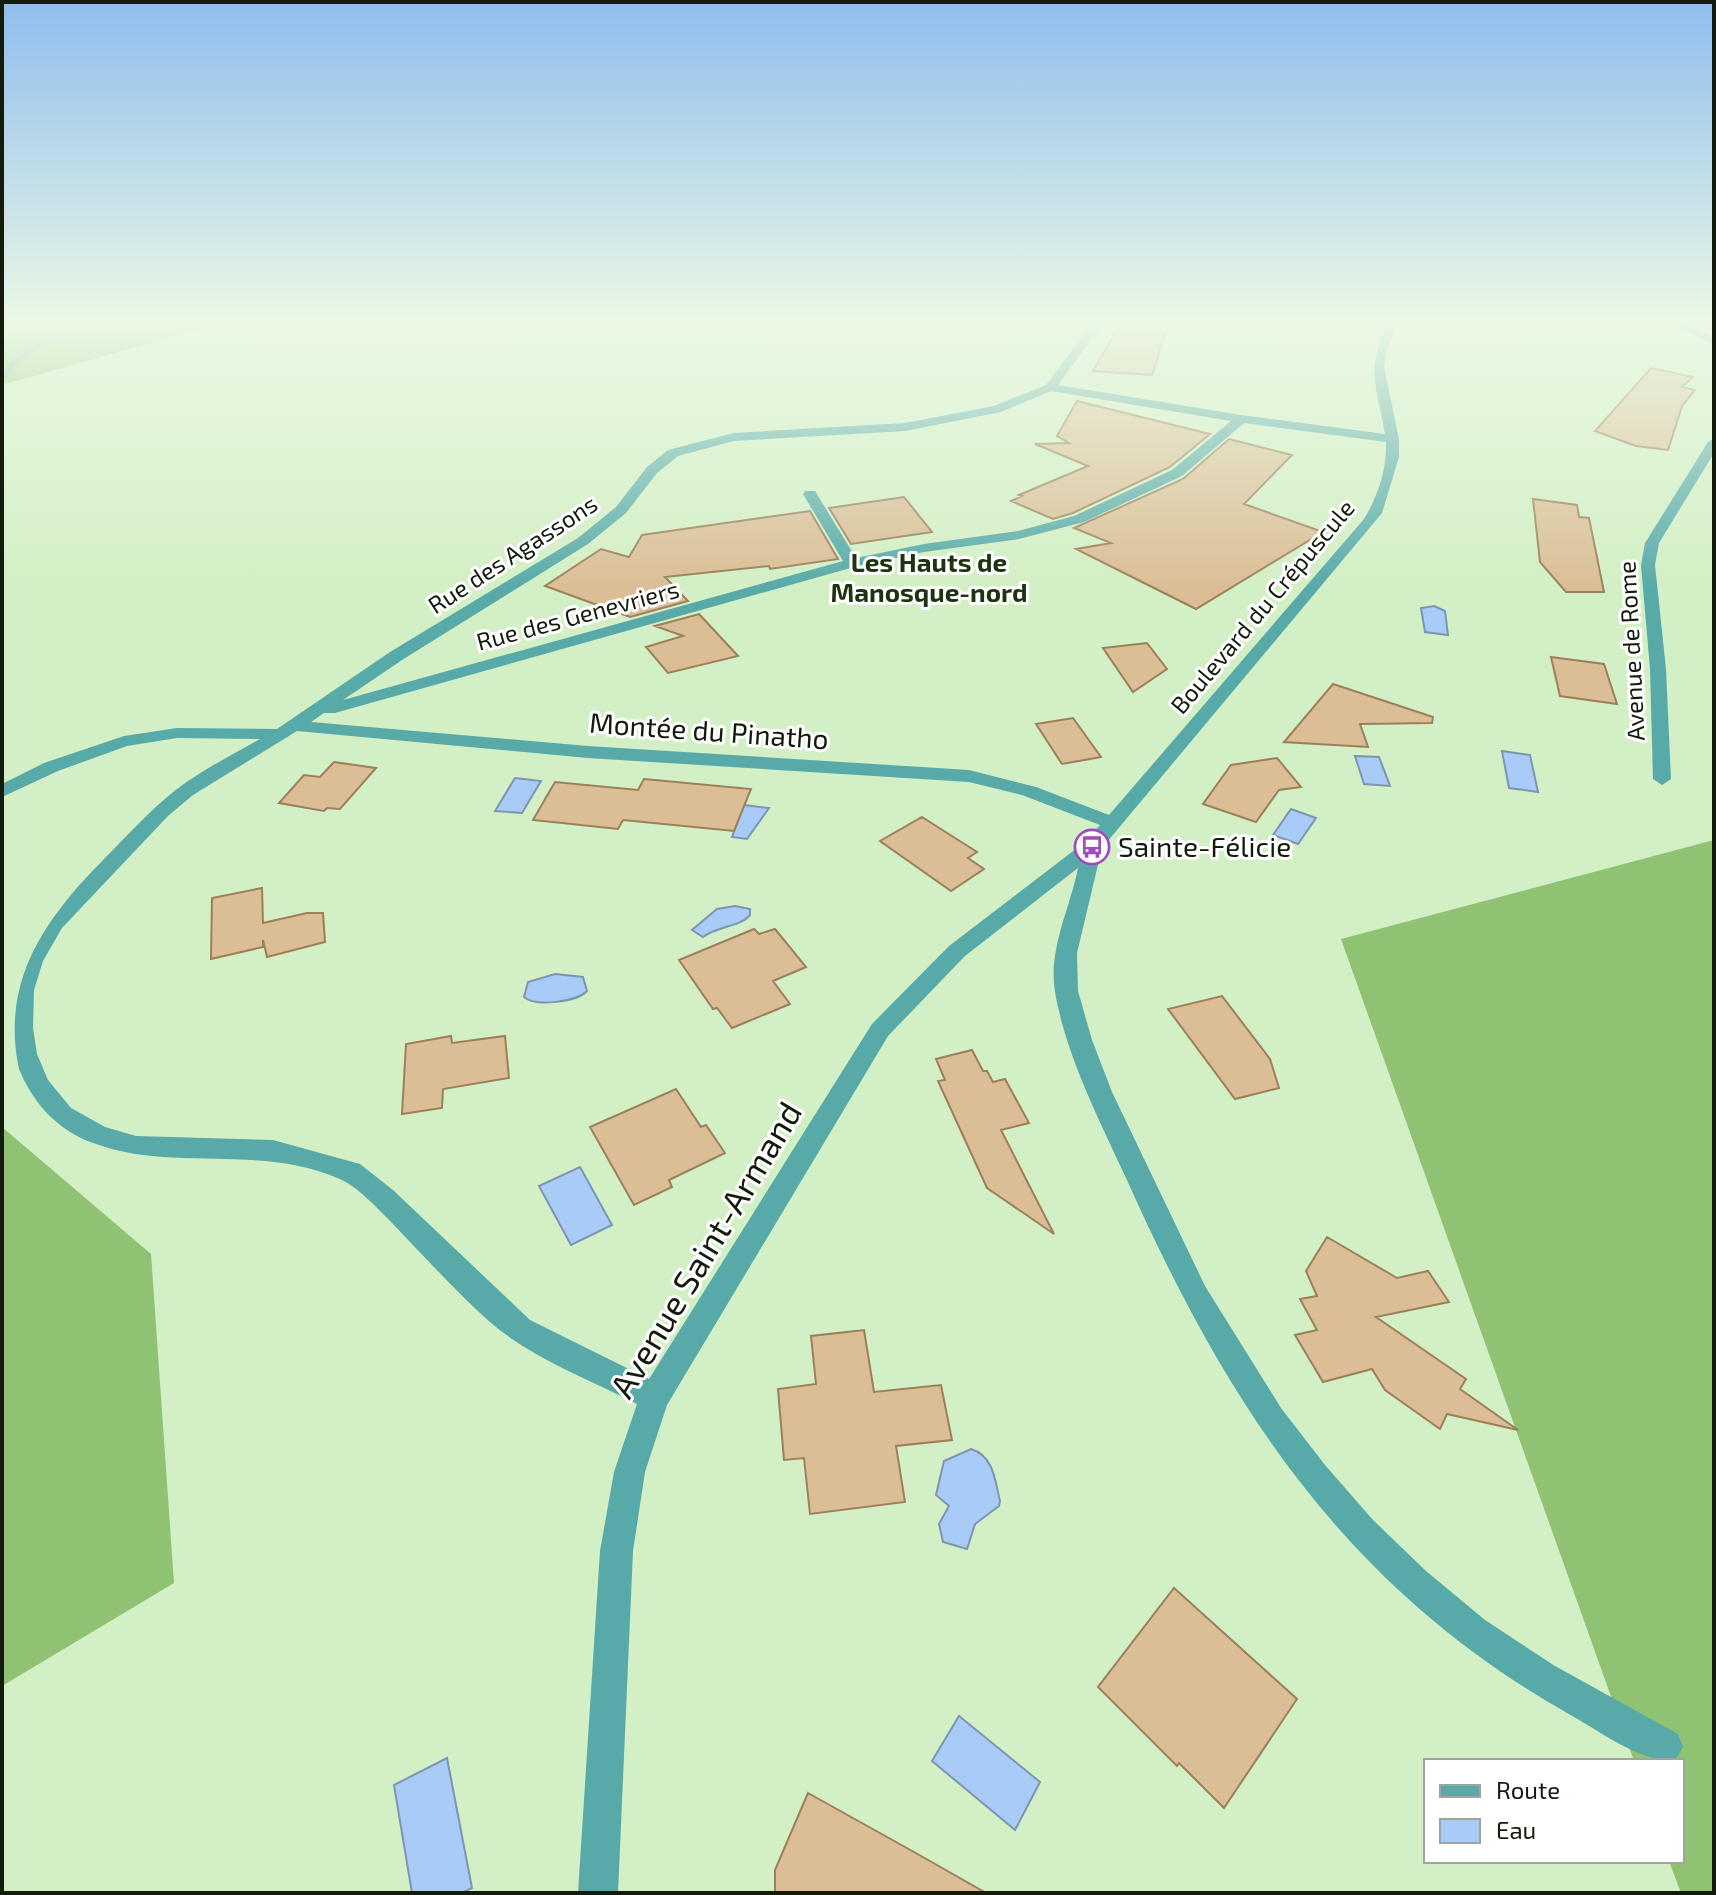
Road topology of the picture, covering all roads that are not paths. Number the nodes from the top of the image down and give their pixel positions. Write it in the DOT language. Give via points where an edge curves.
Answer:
graph roads {
  1 [pos="990,410"];
  2 [pos="1190,410"];
  3 [pos="1386,410"];
  4 [pos="1241,419"];
  5 [pos="1393,439"];
  6 [pos="1714,442"];
  7 [pos="810,494"];
  8 [pos="852,563"];
  9 [pos="315,713"];
  10 [pos="288,730"];
  11 [pos="1662,779"];
  12 [pos="2,791"];
  13 [pos="1113,823"];
  14 [pos="1092,847"];
  15 [pos="655,1397"];
  16 [pos="1665,1747"];
  17 [pos="598,1893"];
  1 -- 9 [label="street, Rue des Agassons" via="872,431 734,437 673,453 652,470 621,510 583,541 396,656"];
  2 -- 4 [label="street"];
  3 -- 5 [label="street, Boulevard du Crépuscule"];
  4 -- 5 [label="street"];
  4 -- 8 [label="street, Rue des Genevriers" via="1177,473 1079,519 1019,535"];
  5 -- 13 [label="street, Boulevard du Crépuscule" via="1370,521"];
  6 -- 11 [label="street, Avenue de Rome" via="1652,543 1648,565"];
  7 -- 8 [label="street"];
  8 -- 9 [label="street, Rue des Genevriers"];
  9 -- 10 [label="street, Rue des Agassons"];
  10 -- 12 [label="street, Montée du Pinatho" via="177,733 124,741"];
  10 -- 13 [label="street, Montée du Pinatho" via="969,776 1029,791"];
  10 -- 15 [label="street, Rue des Agassons" via="177,798 54,923 32,961 23,990 23,1041 38,1085 62,1115 98,1135 136,1146 273,1150 351,1172 520,1329"];
  13 -- 14 [label="street, Boulevard du Crépuscule"];
  14 -- 15 [label="street, Avenue Saint-Armand" via="957,951 880,1030"];
  14 -- 16 [label="street" via="1064,972 1073,1015 1158,1222 1265,1415 1356,1528 1417,1586 1540,1678"];
  15 -- 17 [label="street, Avenue Saint-Armand" via="641,1428 615,1558"];
}
